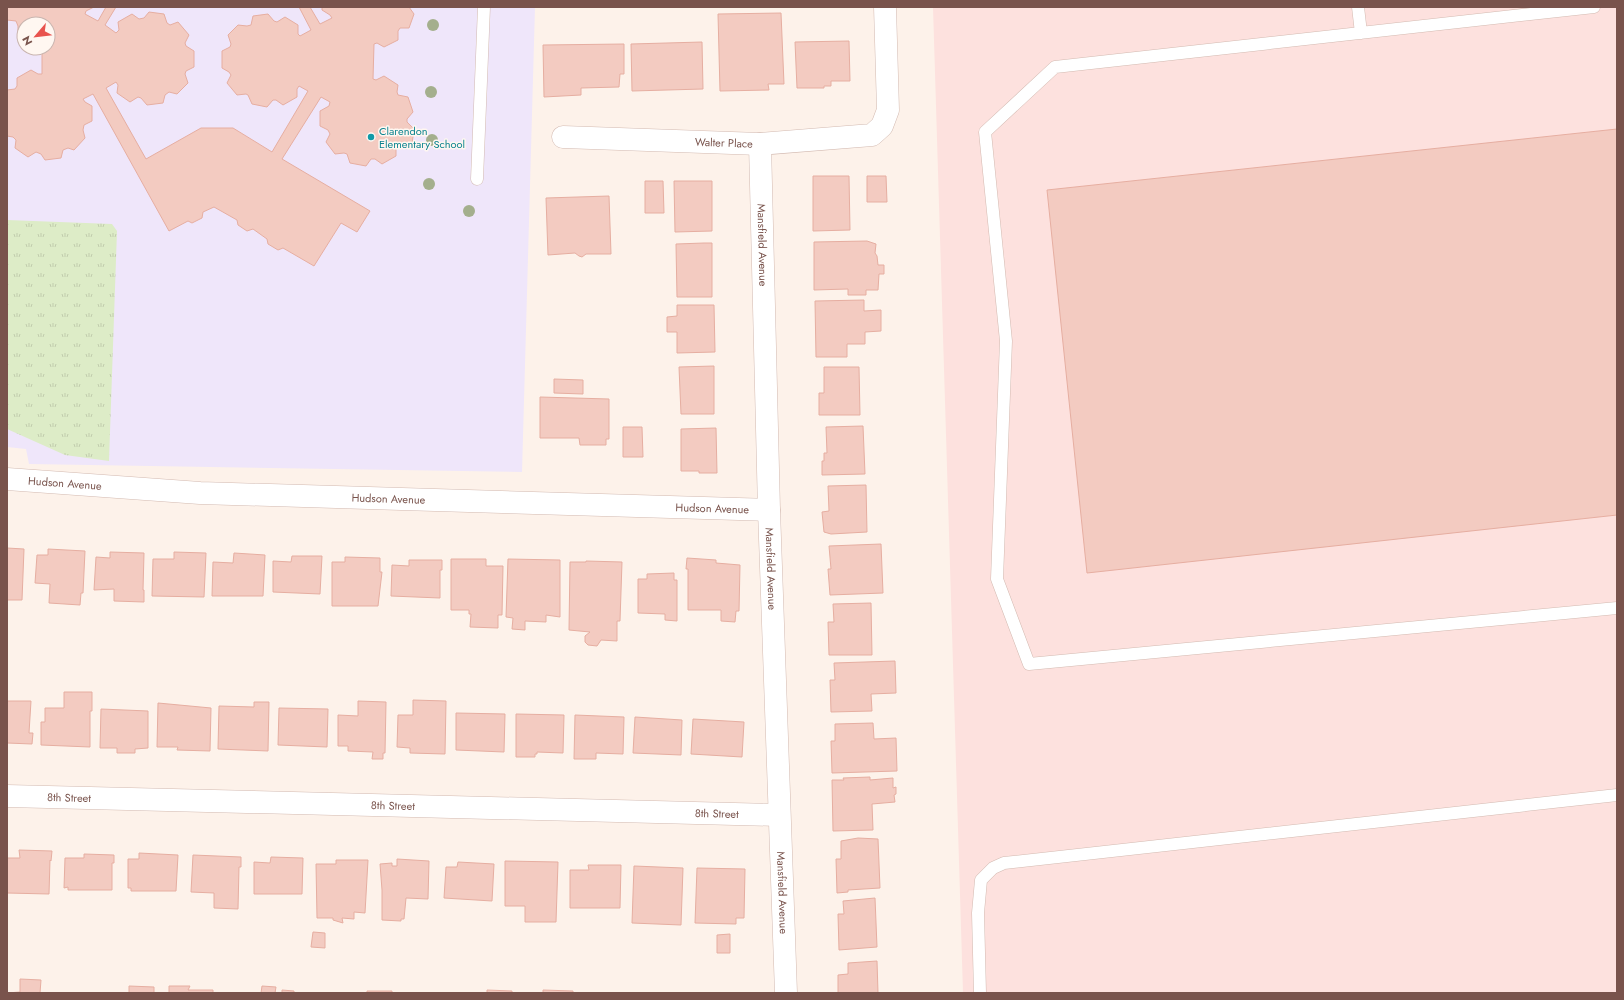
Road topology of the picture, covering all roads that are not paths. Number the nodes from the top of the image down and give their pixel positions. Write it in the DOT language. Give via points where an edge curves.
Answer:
graph roads {
  1 [pos="484,7"];
  2 [pos="885,7"];
  3 [pos="1358,7"];
  4 [pos="1594,7"];
  5 [pos="1362,33"];
  6 [pos="563,137"];
  7 [pos="760,144"];
  8 [pos="477,179"];
  9 [pos="7,479"];
  10 [pos="769,510"];
  11 [pos="1617,608"];
  12 [pos="1617,795"];
  13 [pos="7,796"];
  14 [pos="779,815"];
  15 [pos="786,993"];
  16 [pos="980,993"];
  1 -- 8 [label="lane"];
  2 -- 7 [label="street, Walter Place" via="888,110 882,126 872,135"];
  3 -- 5 [label="lane"];
  4 -- 5 [label="lane"];
  5 -- 11 [label="lane" via="1055,67 986,132 1006,341 997,579 1028,664"];
  6 -- 7 [label="street, Walter Place"];
  7 -- 10 [label="street, Mansfield Avenue"];
  9 -- 10 [label="street, Hudson Avenue" via="200,493"];
  10 -- 14 [label="street, Mansfield Avenue"];
  12 -- 16 [label="lane" via="1004,863 993,868 982,880 978,913"];
  13 -- 14 [label="street, 8th Street"];
  14 -- 15 [label="street, Mansfield Avenue"];
}
